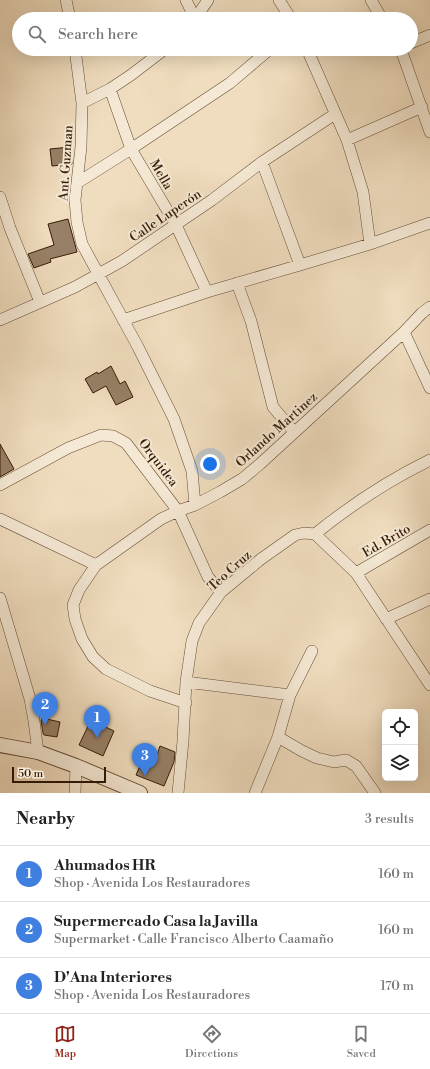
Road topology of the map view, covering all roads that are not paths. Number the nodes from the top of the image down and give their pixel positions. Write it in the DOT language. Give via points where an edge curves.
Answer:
graph roads {
  1 [pos="66,0"];
  2 [pos="186,0"];
  3 [pos="208,0"];
  4 [pos="279,0"];
  5 [pos="371,0"];
  6 [pos="69,12"];
  7 [pos="192,12"];
  8 [pos="200,12"];
  9 [pos="287,12"];
  10 [pos="378,12"];
  11 [pos="430,35"];
  12 [pos="418,40"];
  13 [pos="76,56"];
  14 [pos="157,56"];
  15 [pos="262,56"];
  16 [pos="310,56"];
  17 [pos="403,56"];
  18 [pos="110,89"];
  19 [pos="82,103"];
  20 [pos="422,107"];
  21 [pos="336,114"];
  22 [pos="430,132"];
  23 [pos="347,140"];
  24 [pos="131,149"];
  25 [pos="262,162"];
  26 [pos="77,182"];
  27 [pos="0,197"];
  28 [pos="430,223"];
  29 [pos="176,225"];
  30 [pos="370,244"];
  31 [pos="300,266"];
  32 [pos="98,274"];
  33 [pos="237,283"];
  34 [pos="207,292"];
  35 [pos="40,302"];
  36 [pos="430,306"];
  37 [pos="0,320"];
  38 [pos="122,320"];
  39 [pos="404,332"];
  40 [pos="430,388"];
  41 [pos="294,432"];
  42 [pos="430,460"];
  43 [pos="0,485"];
  44 [pos="195,505"];
  45 [pos="178,511"];
  46 [pos="0,519"];
  47 [pos="430,530"];
  48 [pos="315,534"];
  49 [pos="96,565"];
  50 [pos="356,573"];
  51 [pos="221,592"];
  52 [pos="0,598"];
  53 [pos="430,600"];
  54 [pos="386,619"];
  55 [pos="312,651"];
  56 [pos="428,678"];
  57 [pos="186,682"];
  58 [pos="290,695"];
  59 [pos="186,703"];
  60 [pos="278,737"];
  61 [pos="0,745"];
  62 [pos="38,752"];
  63 [pos="76,766"];
  64 [pos="75,793"];
  65 [pos="140,793"];
  66 [pos="178,793"];
  67 [pos="255,793"];
  68 [pos="375,793"];
  1 -- 6 [label="street"];
  2 -- 7 [label="street"];
  3 -- 8 [label="street"];
  4 -- 9 [label="street"];
  5 -- 10 [label="street"];
  11 -- 12 [label="street"];
  13 -- 19 [label="street, Ant. Guzman"];
  14 -- 18 [label="street"];
  15 -- 24 [label="street" via="230,83"];
  16 -- 21 [label="street"];
  17 -- 20 [label="street"];
  18 -- 19 [label="street"];
  18 -- 24 [label="street, Mella"];
  19 -- 26 [label="street, Ant. Guzman"];
  20 -- 22 [label="street"];
  20 -- 23 [label="street"];
  21 -- 23 [label="street"];
  21 -- 25 [label="street, Calle Luperón"];
  23 -- 30 [label="street" via="363,192"];
  24 -- 26 [label="street"];
  24 -- 29 [label="street, Mella"];
  25 -- 29 [label="street, Calle Luperón"];
  25 -- 31 [label="street"];
  26 -- 32 [label="street, Ant. Guzman" via="75,200 82,244"];
  27 -- 35 [label="street" via="12,235"];
  28 -- 30 [label="street"];
  29 -- 32 [label="street, Calle Luperón"];
  29 -- 34 [label="street, Mella"];
  30 -- 31 [label="street"];
  31 -- 33 [label="street"];
  32 -- 35 [label="street, Calle Luperón"];
  32 -- 38 [label="street, Ant. Guzman"];
  33 -- 34 [label="street"];
  33 -- 41 [label="street" via="251,321 273,407"];
  34 -- 38 [label="street"];
  35 -- 37 [label="street, Calle Luperón"];
  36 -- 39 [label="street, Orlando Martinez"];
  38 -- 44 [label="street, Ant. Guzman" via="174,419 192,471"];
  39 -- 40 [label="street"];
  39 -- 41 [label="street, Orlando Martinez"];
  41 -- 44 [label="street, Orlando Martinez" via="242,479"];
  42 -- 48 [label="street" via="370,494"];
  43 -- 45 [label="street, Orquidea" via="68,448 101,435 113,436 126,443"];
  44 -- 45 [label="street, Orlando Martinez"];
  45 -- 49 [label="street, Orlando Martinez"];
  45 -- 51 [label="street, Orquidea" via="208,577"];
  46 -- 49 [label="street"];
  47 -- 50 [label="street, Ed. Brito"];
  48 -- 50 [label="street"];
  48 -- 51 [label="street, Teo Cruz" via="295,535"];
  49 -- 59 [label="street, Orlando Martinez" via="79,590 73,605 82,639 93,657 106,669 150,691"];
  50 -- 54 [label="street"];
  51 -- 57 [label="street, Teo Cruz" via="199,623 192,642"];
  52 -- 62 [label="street" via="30,699"];
  53 -- 54 [label="street"];
  54 -- 56 [label="street"];
  55 -- 58 [label="street"];
  57 -- 58 [label="street"];
  57 -- 59 [label="street, Teo Cruz"];
  58 -- 60 [label="street"];
  59 -- 66 [label="street, Teo Cruz"];
  60 -- 67 [label="street"];
  60 -- 68 [label="street" via="317,758 334,762 346,760 356,766"];
  61 -- 62 [label="street"];
  62 -- 63 [label="street"];
  63 -- 64 [label="street"];
  63 -- 65 [label="street"];
}
